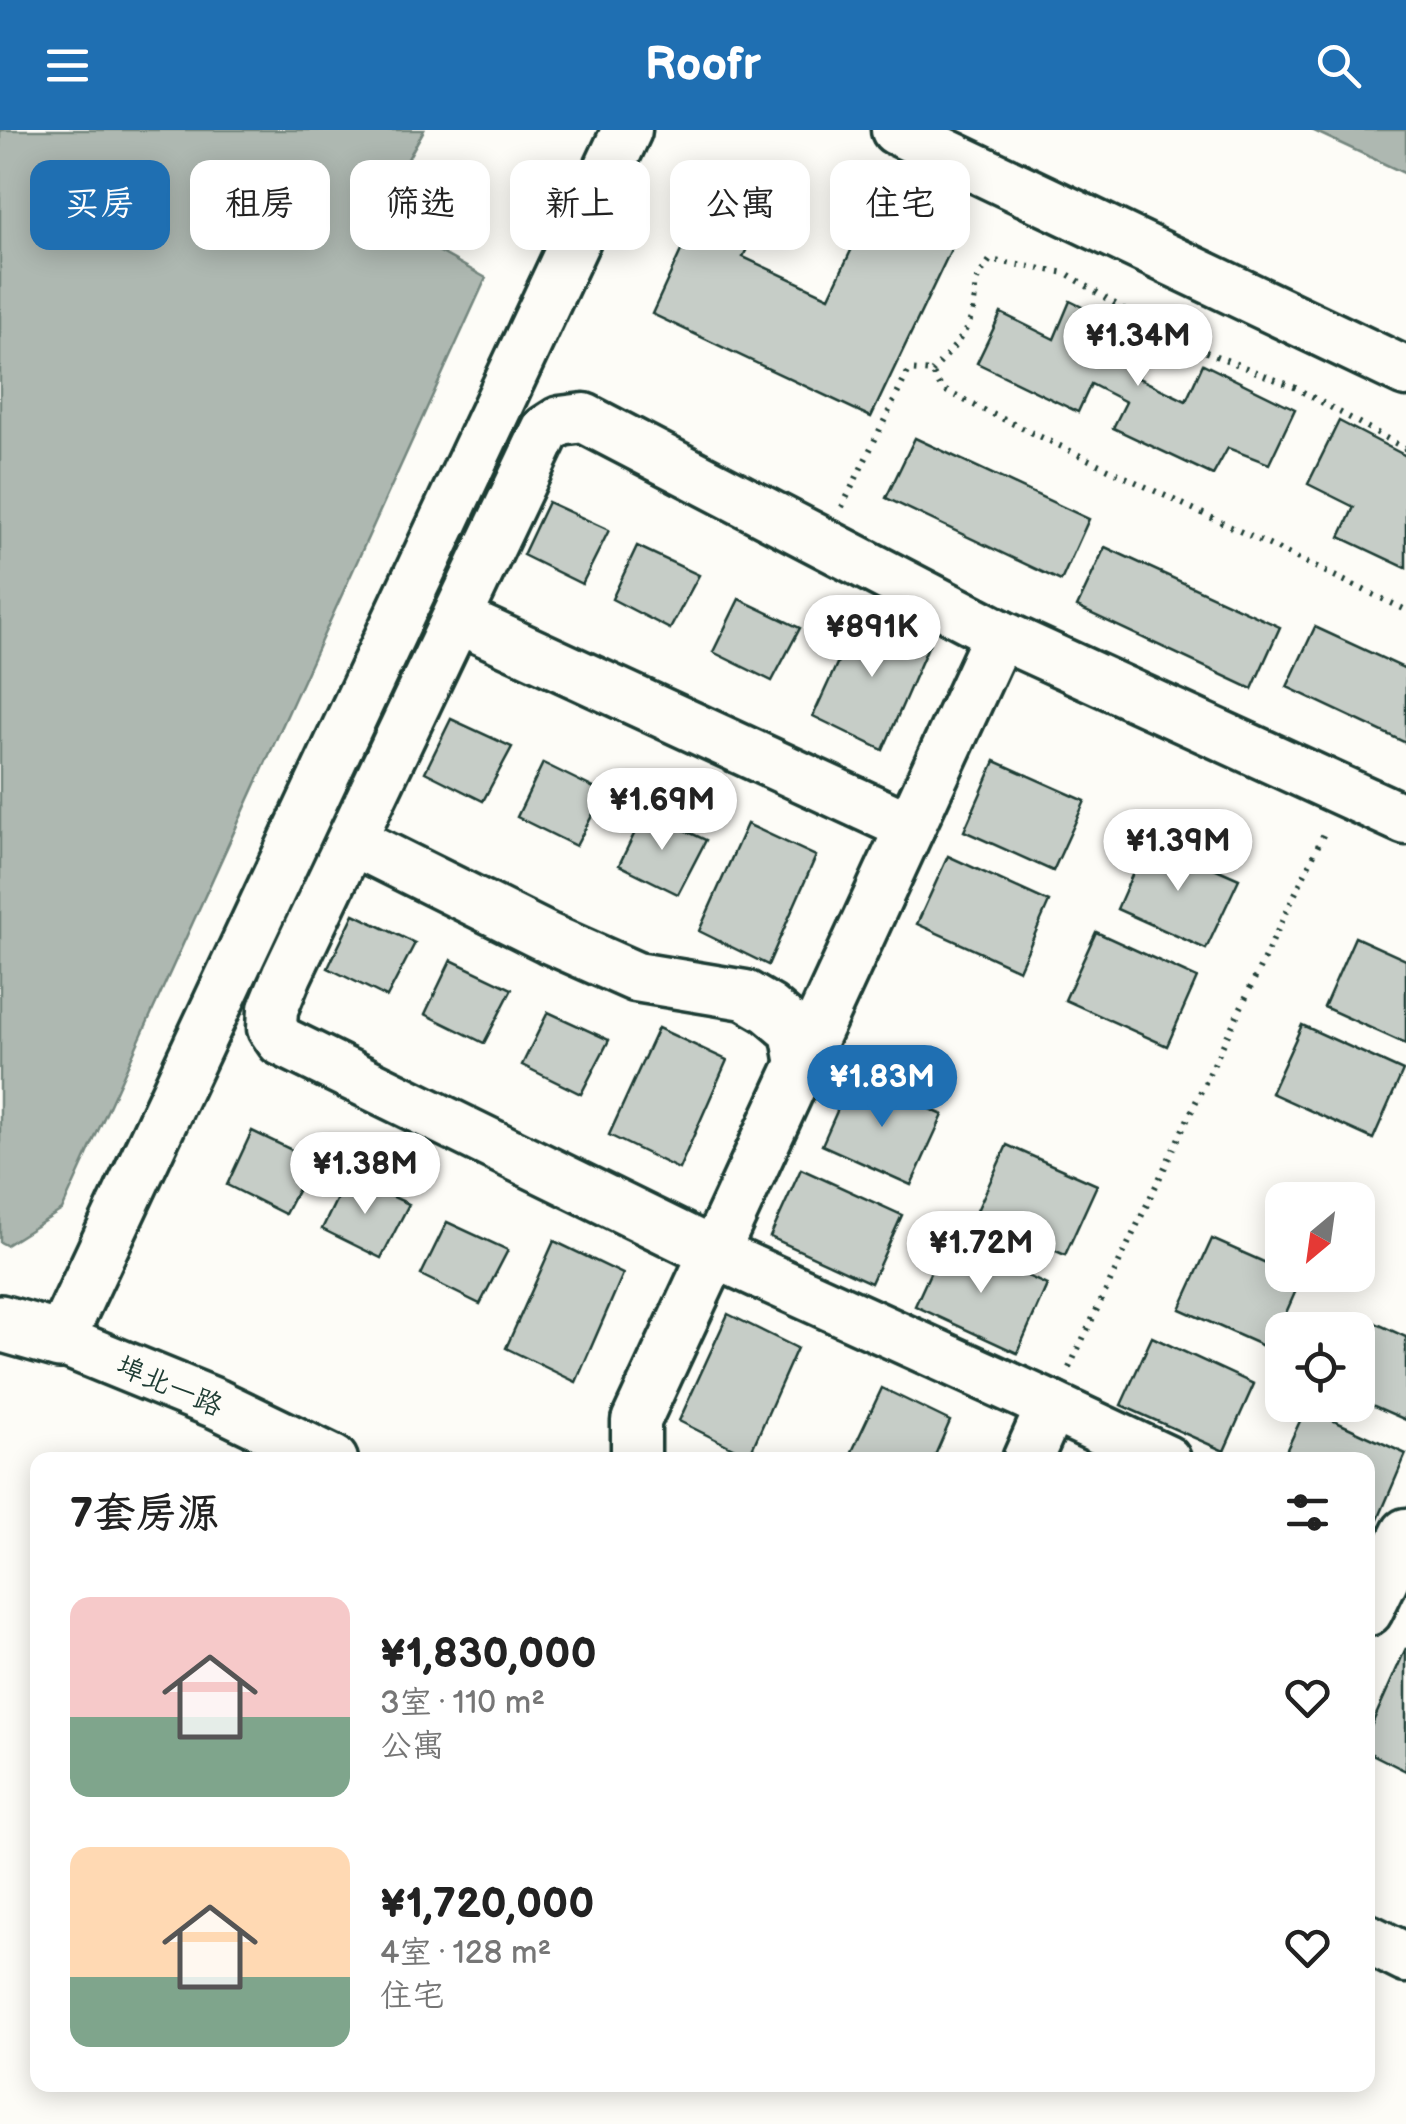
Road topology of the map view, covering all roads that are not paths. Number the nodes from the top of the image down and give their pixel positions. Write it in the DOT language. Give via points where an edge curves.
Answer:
graph roads {
  1 [pos="627,130"];
  2 [pos="896,130"];
  3 [pos="1406,372"];
  4 [pos="458,618"];
  5 [pos="999,634"];
  6 [pos="1406,820"];
  7 [pos="910,827"];
  8 [pos="353,842"];
  9 [pos="801,1064"];
  10 [pos="714,1252"];
  11 [pos="0,1323"];
  12 [pos="60,1340"];
  13 [pos="1052,1406"];
  14 [pos="317,1452"];
  15 [pos="636,1452"];
  16 [pos="1031,1452"];
  17 [pos="1149,1452"];
  18 [pos="1392,1557"];
  19 [pos="1375,1595"];
  20 [pos="1375,1943"];
  21 [pos="1406,1958"];
  1 -- 12 [label="street"];
  2 -- 3 [label="street"];
  4 -- 5 [label="street" via="546,430 584,418"];
  4 -- 7 [label="street"];
  4 -- 8 [label="street"];
  5 -- 6 [label="street"];
  5 -- 7 [label="street"];
  7 -- 9 [label="street"];
  8 -- 9 [label="street" via="636,977 744,995 795,1031"];
  8 -- 10 [label="street" via="273,1009 272,1028 282,1041"];
  9 -- 10 [label="street"];
  10 -- 13 [label="street"];
  10 -- 15 [label="street" via="636,1421"];
  11 -- 12 [label="main road"];
  12 -- 14 [label="street, 埠北一路"];
  13 -- 16 [label="street"];
  13 -- 17 [label="street"];
  18 -- 19 [label="street"];
  20 -- 21 [label="street"];
}
